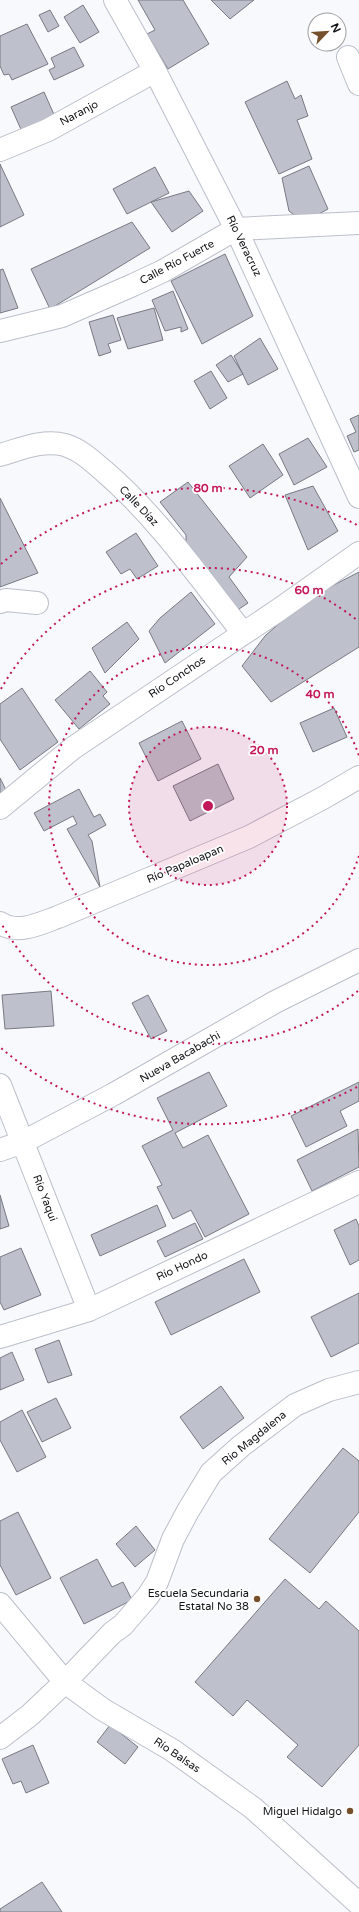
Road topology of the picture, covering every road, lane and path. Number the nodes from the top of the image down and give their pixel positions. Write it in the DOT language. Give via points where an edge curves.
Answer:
graph roads {
  1 [pos="115,0"];
  2 [pos="348,57"];
  3 [pos="155,72"];
  4 [pos="359,84"];
  5 [pos="0,150"];
  6 [pos="359,223"];
  7 [pos="236,229"];
  8 [pos="0,331"];
  9 [pos="0,455"];
  10 [pos="359,497"];
  11 [pos="359,553"];
  12 [pos="0,602"];
  13 [pos="37,603"];
  14 [pos="243,633"];
  15 [pos="359,777"];
  16 [pos="0,808"];
  17 [pos="1,924"];
  18 [pos="359,960"];
  19 [pos="0,1085"];
  20 [pos="23,1142"];
  21 [pos="0,1150"];
  22 [pos="359,1182"];
  23 [pos="89,1310"];
  24 [pos="0,1337"];
  25 [pos="359,1382"];
  26 [pos="0,1604"];
  27 [pos="66,1682"];
  28 [pos="0,1738"];
  29 [pos="359,1904"];
  1 -- 3 [label="street, Río Veracruz"];
  2 -- 4 [label="street"];
  3 -- 5 [label="street, Naranjo" via="48,130"];
  3 -- 7 [label="street, Río Veracruz"];
  6 -- 7 [label="street, Calle Río Fuerte"];
  7 -- 8 [label="street, Calle Río Fuerte" via="134,285 62,316"];
  7 -- 10 [label="street, Río Veracruz"];
  9 -- 14 [label="street, Calle Díaz" via="46,442 65,445 84,454 130,494 158,525"];
  11 -- 14 [label="street, Río Conchos"];
  12 -- 13 [label="street" via="6,600"];
  14 -- 16 [label="street, Río Conchos" via="73,748"];
  15 -- 17 [label="street, Río Papaloapan" via="249,837 87,905 27,928"];
  18 -- 20 [label="street, Nueva Bacabachi" via="275,1002 114,1094"];
  19 -- 20 [label="street, Río Yaqui"];
  20 -- 21 [label="street, Nueva Bacabachi"];
  20 -- 23 [label="street, Río Yaqui"];
  22 -- 23 [label="street, Río Hondo"];
  23 -- 24 [label="street, Río Hondo"];
  25 -- 27 [label="street, Río Magdalena" via="329,1390 295,1405 241,1446 211,1473 173,1539 157,1582 148,1596"];
  26 -- 27 [label="street, Río Balsas"];
  27 -- 28 [label="street, Río Magdalena"];
  27 -- 29 [label="street, Río Balsas" via="102,1708 172,1750 253,1808"];
}
